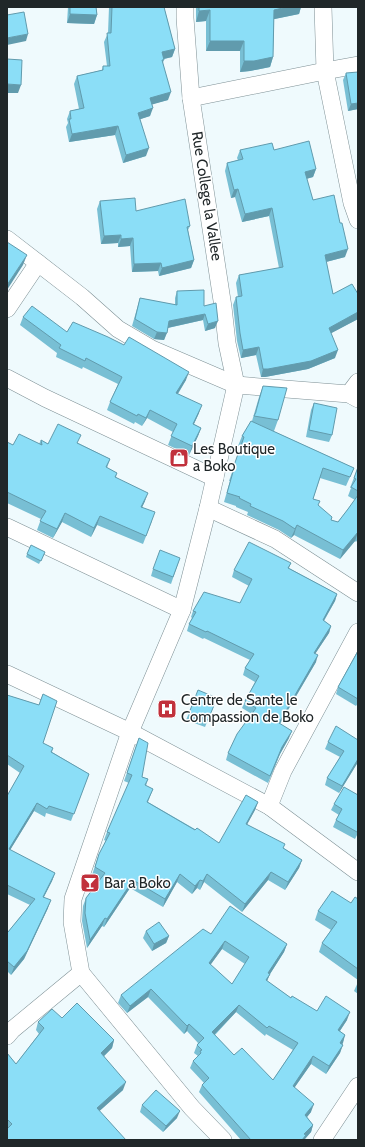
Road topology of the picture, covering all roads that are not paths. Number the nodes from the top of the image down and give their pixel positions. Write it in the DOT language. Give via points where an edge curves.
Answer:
graph roads {
  1 [pos="185,7"];
  2 [pos="323,7"];
  3 [pos="358,65"];
  4 [pos="325,71"];
  5 [pos="191,98"];
  6 [pos="358,220"];
  7 [pos="7,239"];
  8 [pos="38,263"];
  9 [pos="7,309"];
  10 [pos="7,378"];
  11 [pos="236,385"];
  12 [pos="355,392"];
  13 [pos="215,478"];
  14 [pos="208,508"];
  15 [pos="7,526"];
  16 [pos="358,593"];
  17 [pos="182,610"];
  18 [pos="358,632"];
  19 [pos="7,674"];
  20 [pos="130,732"];
  21 [pos="269,806"];
  22 [pos="358,872"];
  23 [pos="81,973"];
  24 [pos="7,1036"];
  25 [pos="358,1086"];
  26 [pos="223,1140"];
  27 [pos="322,1140"];
  1 -- 5 [label="street, Rue College la Vallee"];
  2 -- 4 [label="street"];
  3 -- 4 [label="street"];
  4 -- 5 [label="street"];
  4 -- 6 [label="street" via="352,203"];
  5 -- 11 [label="street, Rue College la Vallee" via="227,343"];
  7 -- 8 [label="street"];
  8 -- 9 [label="street"];
  8 -- 11 [label="street" via="118,329 152,349"];
  10 -- 13 [label="street"];
  11 -- 12 [label="street"];
  11 -- 13 [label="street"];
  13 -- 14 [label="street"];
  14 -- 16 [label="street" via="275,540"];
  14 -- 17 [label="street"];
  15 -- 17 [label="street"];
  17 -- 20 [label="street"];
  18 -- 21 [label="street" via="283,771"];
  19 -- 20 [label="street"];
  20 -- 21 [label="street"];
  20 -- 23 [label="street" via="73,899 72,922"];
  21 -- 22 [label="street"];
  23 -- 24 [label="street"];
  23 -- 26 [label="street" via="192,1108"];
  25 -- 27 [label="street"];
}
